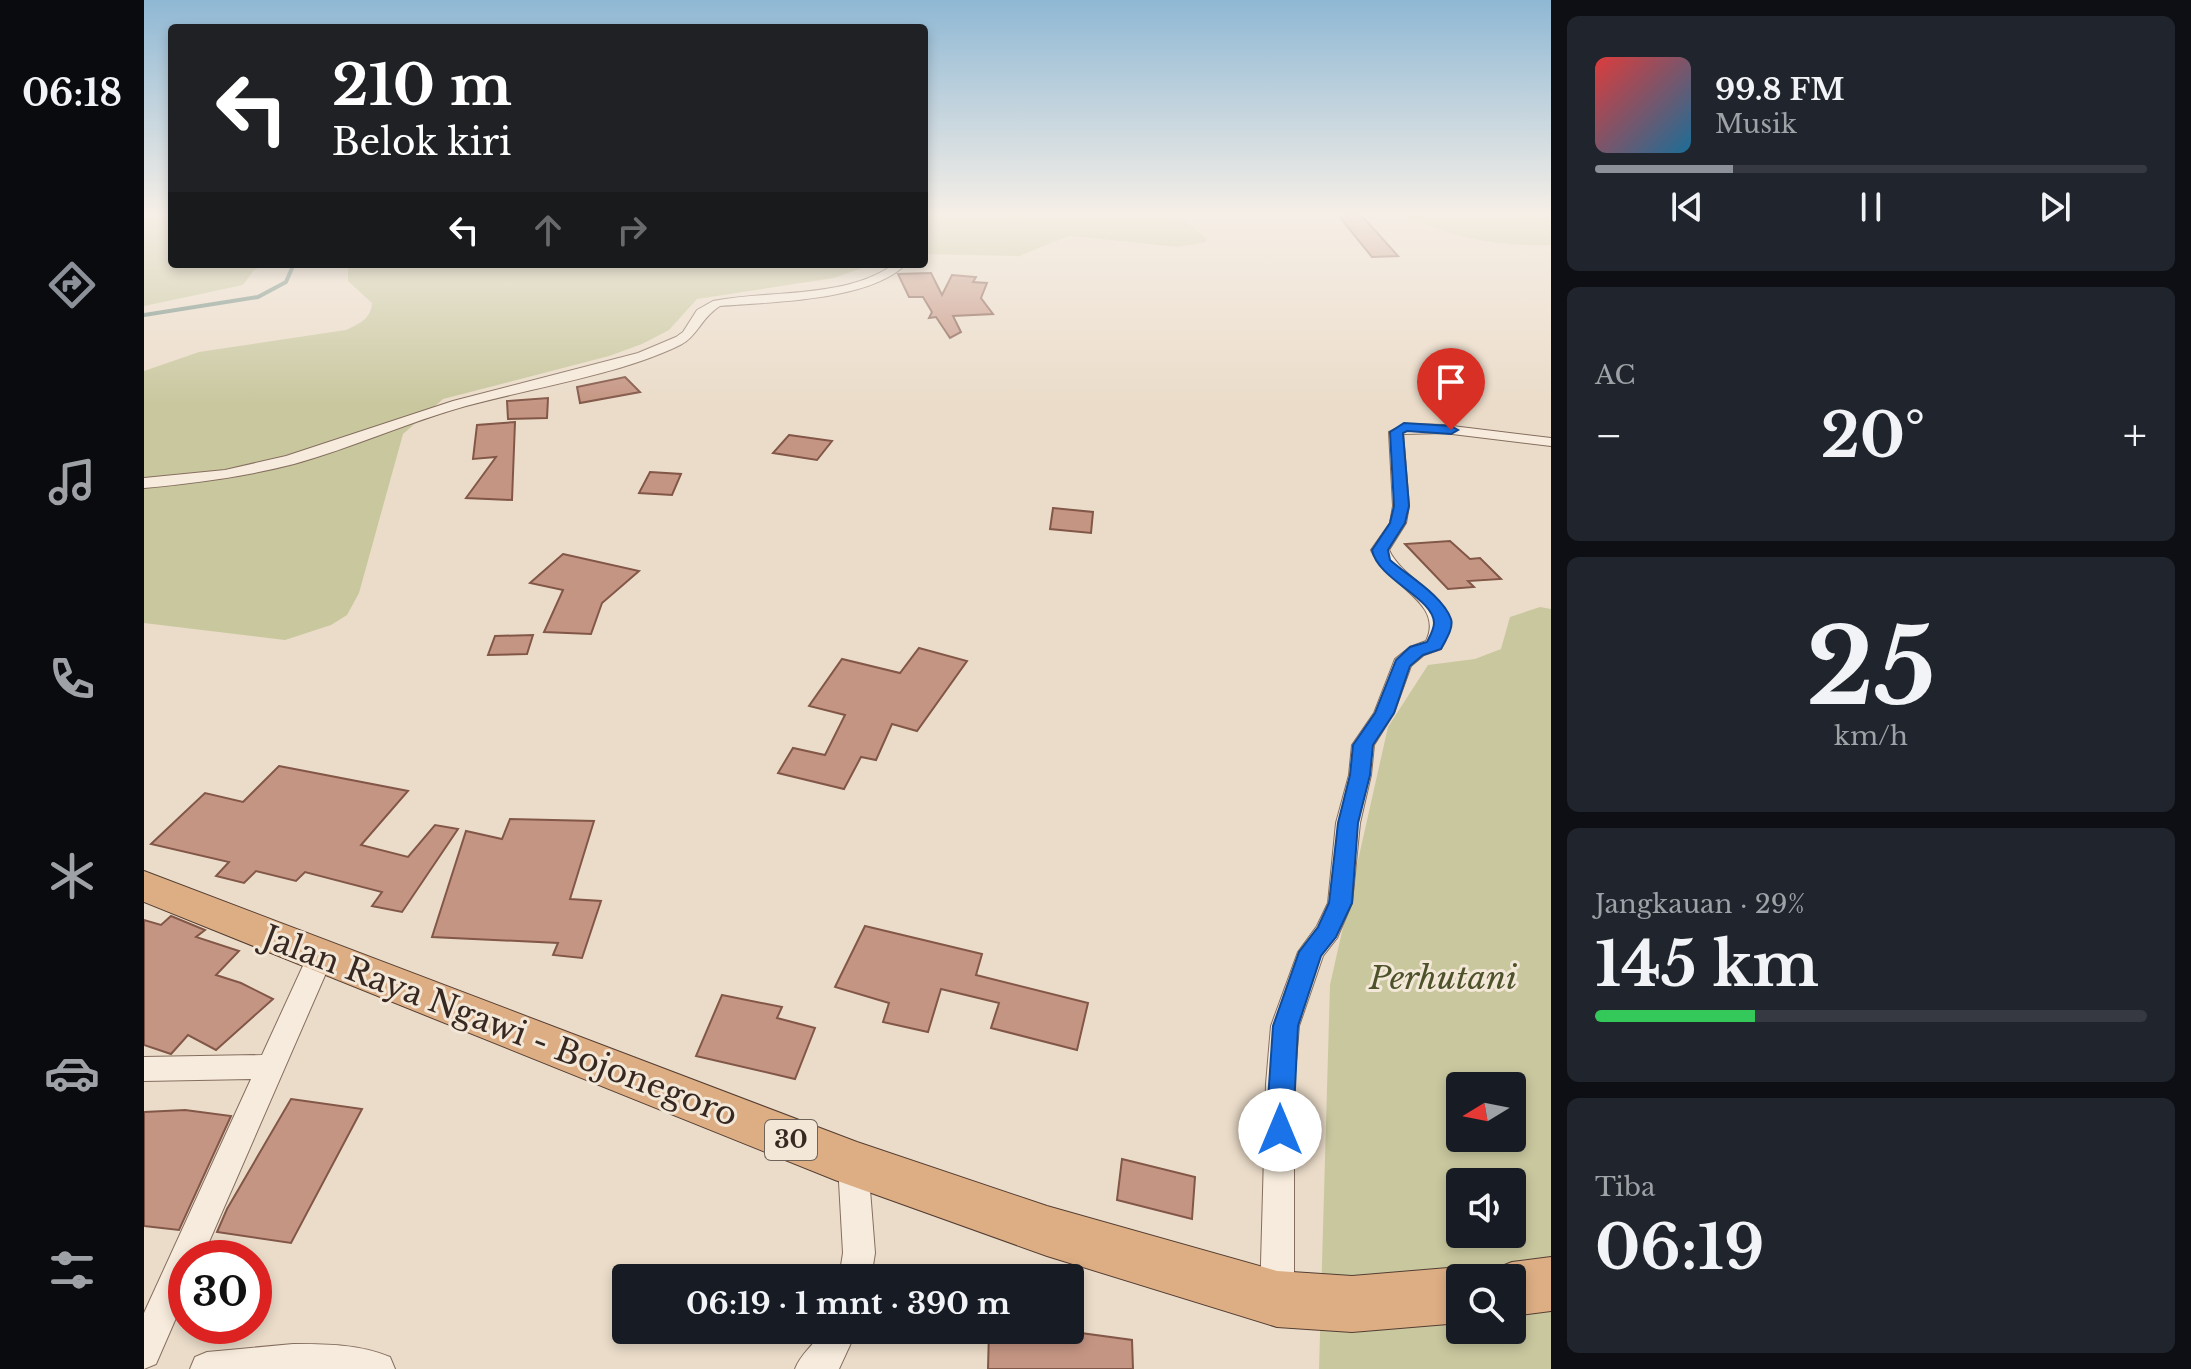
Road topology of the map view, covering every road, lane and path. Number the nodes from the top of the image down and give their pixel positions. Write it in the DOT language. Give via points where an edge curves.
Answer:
graph roads {
  1 [pos="876,278"];
  2 [pos="1551,442"];
  3 [pos="144,483"];
  4 [pos="144,886"];
  5 [pos="320,957"];
  6 [pos="270,1067"];
  7 [pos="144,1069"];
  8 [pos="853,1164"];
  9 [pos="194,1240"];
  10 [pos="857,1264"];
  11 [pos="1551,1284"];
  12 [pos="1526,1287"];
  13 [pos="1446,1296"];
  14 [pos="168,1298"];
  15 [pos="1277,1299"];
  16 [pos="833,1344"];
  17 [pos="144,1352"];
  18 [pos="207,1369"];
  19 [pos="378,1369"];
  20 [pos="812,1369"];
  1 -- 3 [label="street" via="717,303 701,313 680,340 643,356 445,408 290,460 225,475"];
  2 -- 15 [label="street" via="1418,426 1396,432 1401,506 1398,523 1380,550 1382,562 1431,603 1443,626 1434,645 1402,663 1384,713 1363,745 1340,903 1311,952 1285,1026"];
  4 -- 5 [label="highway, Jalan Raya Ngawi - Bojonegoro / 30"];
  5 -- 6 [label="street"];
  5 -- 8 [label="highway, Jalan Raya Ngawi - Bojonegoro / 30"];
  6 -- 7 [label="street"];
  6 -- 9 [label="street"];
  8 -- 10 [label="street"];
  8 -- 15 [label="highway, Jalan Raya Ngawi - Bojonegoro / 30" via="1047,1231"];
  11 -- 12 [label="highway"];
  13 -- 15 [label="highway, Jalan Raya Ngawi - Bojonegoro / 30" via="1352,1304"];
  14 -- 17 [label="street"];
  16 -- 20 [label="street" via="826,1359"];
  18 -- 19 [label="street" via="330,1360"];
}
